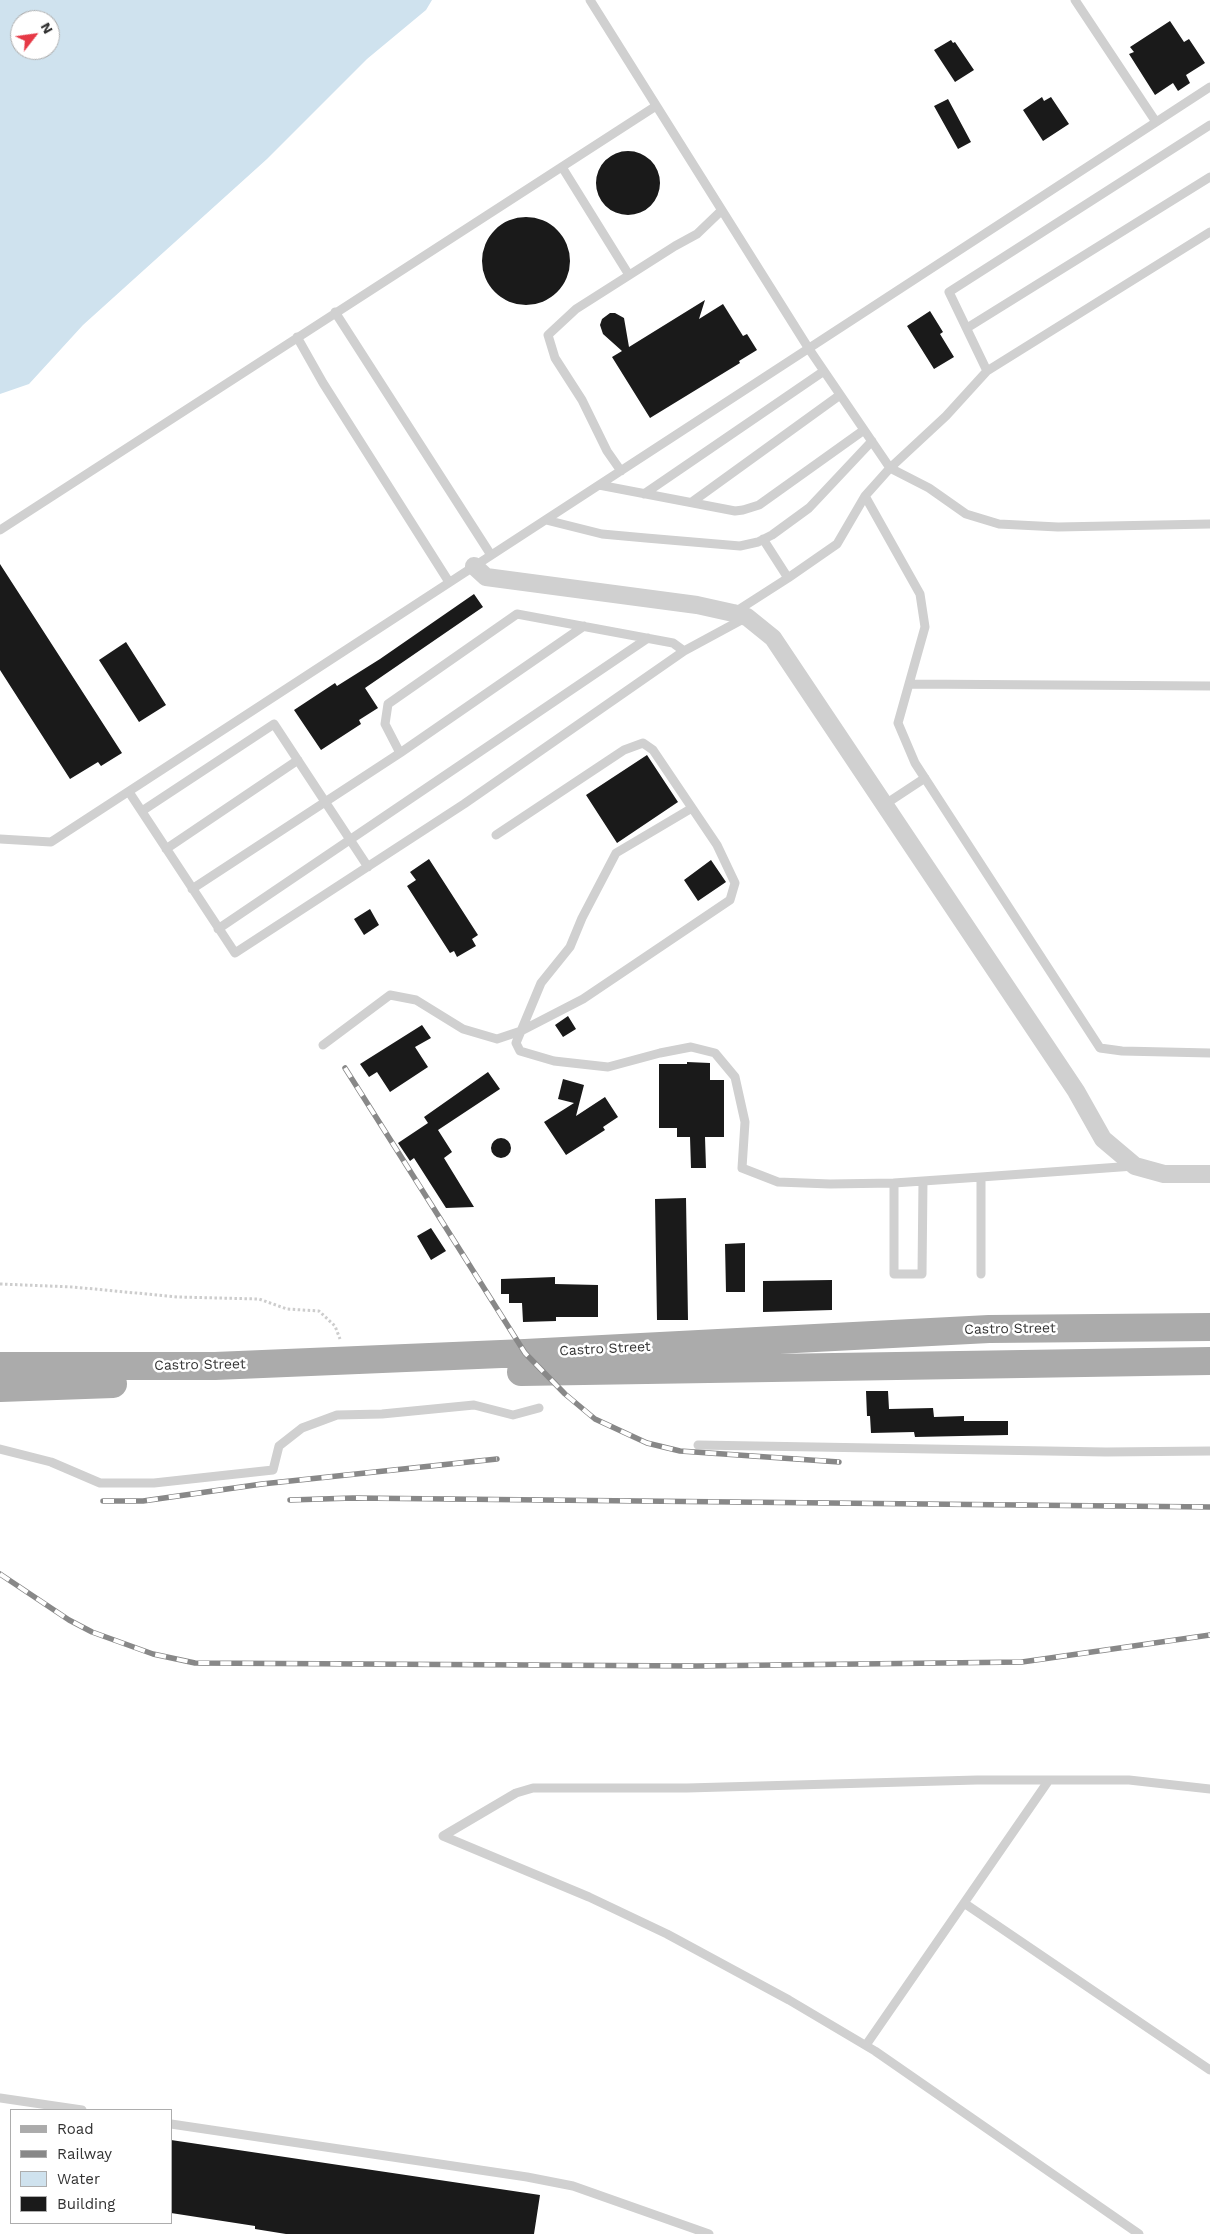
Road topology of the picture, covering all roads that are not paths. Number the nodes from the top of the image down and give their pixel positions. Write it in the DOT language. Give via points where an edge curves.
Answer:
graph roads {
  1 [pos="590,0"];
  2 [pos="1075,0"];
  3 [pos="1210,87"];
  4 [pos="656,106"];
  5 [pos="1156,122"];
  6 [pos="1210,125"];
  7 [pos="562,167"];
  8 [pos="1210,177"];
  9 [pos="722,210"];
  10 [pos="1210,232"];
  11 [pos="629,275"];
  12 [pos="335,312"];
  13 [pos="967,328"];
  14 [pos="297,337"];
  15 [pos="809,349"];
  16 [pos="824,371"];
  17 [pos="987,372"];
  18 [pos="840,394"];
  19 [pos="864,430"];
  20 [pos="872,441"];
  21 [pos="890,468"];
  22 [pos="621,471"];
  23 [pos="599,485"];
  24 [pos="644,494"];
  25 [pos="865,496"];
  26 [pos="692,502"];
  27 [pos="546,520"];
  28 [pos="1210,524"];
  29 [pos="0,530"];
  30 [pos="763,540"];
  31 [pos="491,555"];
  32 [pos="474,566"];
  33 [pos="788,578"];
  34 [pos="449,582"];
  35 [pos="740,615"];
  36 [pos="584,626"];
  37 [pos="648,638"];
  38 [pos="684,651"];
  39 [pos="909,684"];
  40 [pos="1210,686"];
  41 [pos="400,753"];
  42 [pos="298,760"];
  43 [pos="925,778"];
  44 [pos="129,792"];
  45 [pos="326,802"];
  46 [pos="884,805"];
  47 [pos="692,808"];
  48 [pos="142,811"];
  49 [pos="496,836"];
  50 [pos="0,839"];
  51 [pos="350,840"];
  52 [pos="166,849"];
  53 [pos="368,867"];
  54 [pos="192,889"];
  55 [pos="218,928"];
  56 [pos="520,1031"];
  57 [pos="322,1045"];
  58 [pos="1210,1053"];
  59 [pos="1134,1166"];
  60 [pos="1210,1174"];
  61 [pos="981,1177"];
  62 [pos="923,1181"];
  63 [pos="894,1183"];
  64 [pos="982,1274"];
  65 [pos="1210,1327"];
  66 [pos="1210,1361"];
  67 [pos="0,1366"];
  68 [pos="0,1388"];
  69 [pos="539,1408"];
  70 [pos="698,1445"];
  71 [pos="0,1450"];
  72 [pos="1210,1451"];
  73 [pos="1049,1780"];
  74 [pos="1210,1789"];
  75 [pos="964,1903"];
  76 [pos="866,2045"];
  77 [pos="1210,2070"];
  78 [pos="0,2098"];
  79 [pos="75,2109"];
  80 [pos="172,2124"];
  81 [pos="709,2234"];
  82 [pos="1139,2234"];
  1 -- 4 [label="lane"];
  2 -- 5 [label="lane"];
  3 -- 5 [label="lane"];
  4 -- 7 [label="lane"];
  4 -- 9 [label="lane"];
  5 -- 15 [label="lane"];
  6 -- 13 [label="lane" via="949,292"];
  7 -- 11 [label="lane"];
  7 -- 12 [label="lane"];
  8 -- 13 [label="lane"];
  9 -- 11 [label="lane" via="696,234"];
  9 -- 15 [label="lane"];
  10 -- 17 [label="lane"];
  11 -- 22 [label="lane" via="576,308 548,335 555,358"];
  12 -- 14 [label="lane"];
  12 -- 31 [label="lane"];
  13 -- 17 [label="lane"];
  14 -- 29 [label="lane"];
  14 -- 34 [label="lane"];
  15 -- 16 [label="lane"];
  15 -- 22 [label="lane"];
  16 -- 18 [label="lane"];
  16 -- 24 [label="lane"];
  17 -- 21 [label="lane"];
  18 -- 19 [label="lane"];
  18 -- 26 [label="lane"];
  19 -- 20 [label="lane"];
  19 -- 26 [label="lane" via="760,506 735,510"];
  20 -- 21 [label="lane"];
  20 -- 30 [label="lane" via="809,508"];
  21 -- 25 [label="lane"];
  21 -- 28 [label="lane" via="929,488 966,514 999,524 1058,527"];
  22 -- 23 [label="lane"];
  23 -- 24 [label="lane"];
  23 -- 27 [label="lane"];
  24 -- 26 [label="lane"];
  25 -- 33 [label="lane" via="837,544"];
  25 -- 39 [label="lane" via="920,594 925,627"];
  27 -- 30 [label="lane" via="602,534 655,539 740,546"];
  27 -- 31 [label="lane"];
  30 -- 33 [label="lane"];
  31 -- 32 [label="lane"];
  32 -- 34 [label="lane"];
  32 -- 35 [label="street" via="486,576 698,605"];
  33 -- 35 [label="lane"];
  34 -- 44 [label="lane"];
  35 -- 38 [label="lane"];
  35 -- 46 [label="street" via="773,638"];
  36 -- 37 [label="lane"];
  36 -- 41 [label="lane"];
  36 -- 41 [label="lane" via="517,614 388,704 384,724"];
  37 -- 38 [label="lane" via="673,643"];
  37 -- 51 [label="lane"];
  38 -- 53 [label="lane"];
  39 -- 40 [label="lane"];
  39 -- 43 [label="lane" via="898,723"];
  41 -- 45 [label="lane"];
  42 -- 45 [label="lane"];
  42 -- 48 [label="lane" via="274,724"];
  42 -- 52 [label="lane"];
  43 -- 46 [label="lane"];
  43 -- 58 [label="lane" via="1100,1048"];
  44 -- 48 [label="lane"];
  44 -- 50 [label="lane" via="51,842"];
  45 -- 51 [label="lane"];
  45 -- 54 [label="lane"];
  46 -- 59 [label="street" via="1076,1091 1103,1139"];
  47 -- 49 [label="lane" via="654,750 643,743 624,750"];
  47 -- 56 [label="lane" via="616,854 570,947 541,983"];
  47 -- 56 [label="lane" via="736,883 730,900 583,999"];
  48 -- 52 [label="lane"];
  51 -- 53 [label="lane"];
  51 -- 55 [label="lane"];
  52 -- 54 [label="lane"];
  53 -- 55 [label="lane" via="235,953"];
  54 -- 55 [label="lane"];
  56 -- 57 [label="lane" via="497,1039 463,1030 416,1000 390,995"];
  56 -- 63 [label="lane" via="516,1043 520,1051 554,1061 608,1067 691,1047 715,1053 735,1077 745,1122 742,1168 778,1182"];
  59 -- 60 [label="street" via="1164,1174"];
  59 -- 61 [label="lane"];
  61 -- 62 [label="lane"];
  61 -- 64 [label="lane"];
  62 -- 63 [label="lane"];
  62 -- 63 [label="lane" via="922,1274 894,1274"];
  65 -- 67 [label="main road, Castro Street" via="989,1329 215,1366"];
  66 -- 68 [label="main road, Castro Street" via="541,1371"];
  69 -- 71 [label="lane" via="512,1415 474,1406 337,1415 302,1428 279,1446 273,1470 154,1482 100,1482 51,1462"];
  70 -- 72 [label="lane"];
  73 -- 74 [label="lane" via="1129,1780"];
  73 -- 75 [label="lane"];
  73 -- 76 [label="lane" via="534,1788 516,1793 443,1836 566,1886 667,1934"];
  75 -- 76 [label="lane"];
  75 -- 77 [label="lane"];
  76 -- 82 [label="lane"];
  78 -- 79 [label="lane"];
  80 -- 81 [label="lane" via="573,2186"];
}
